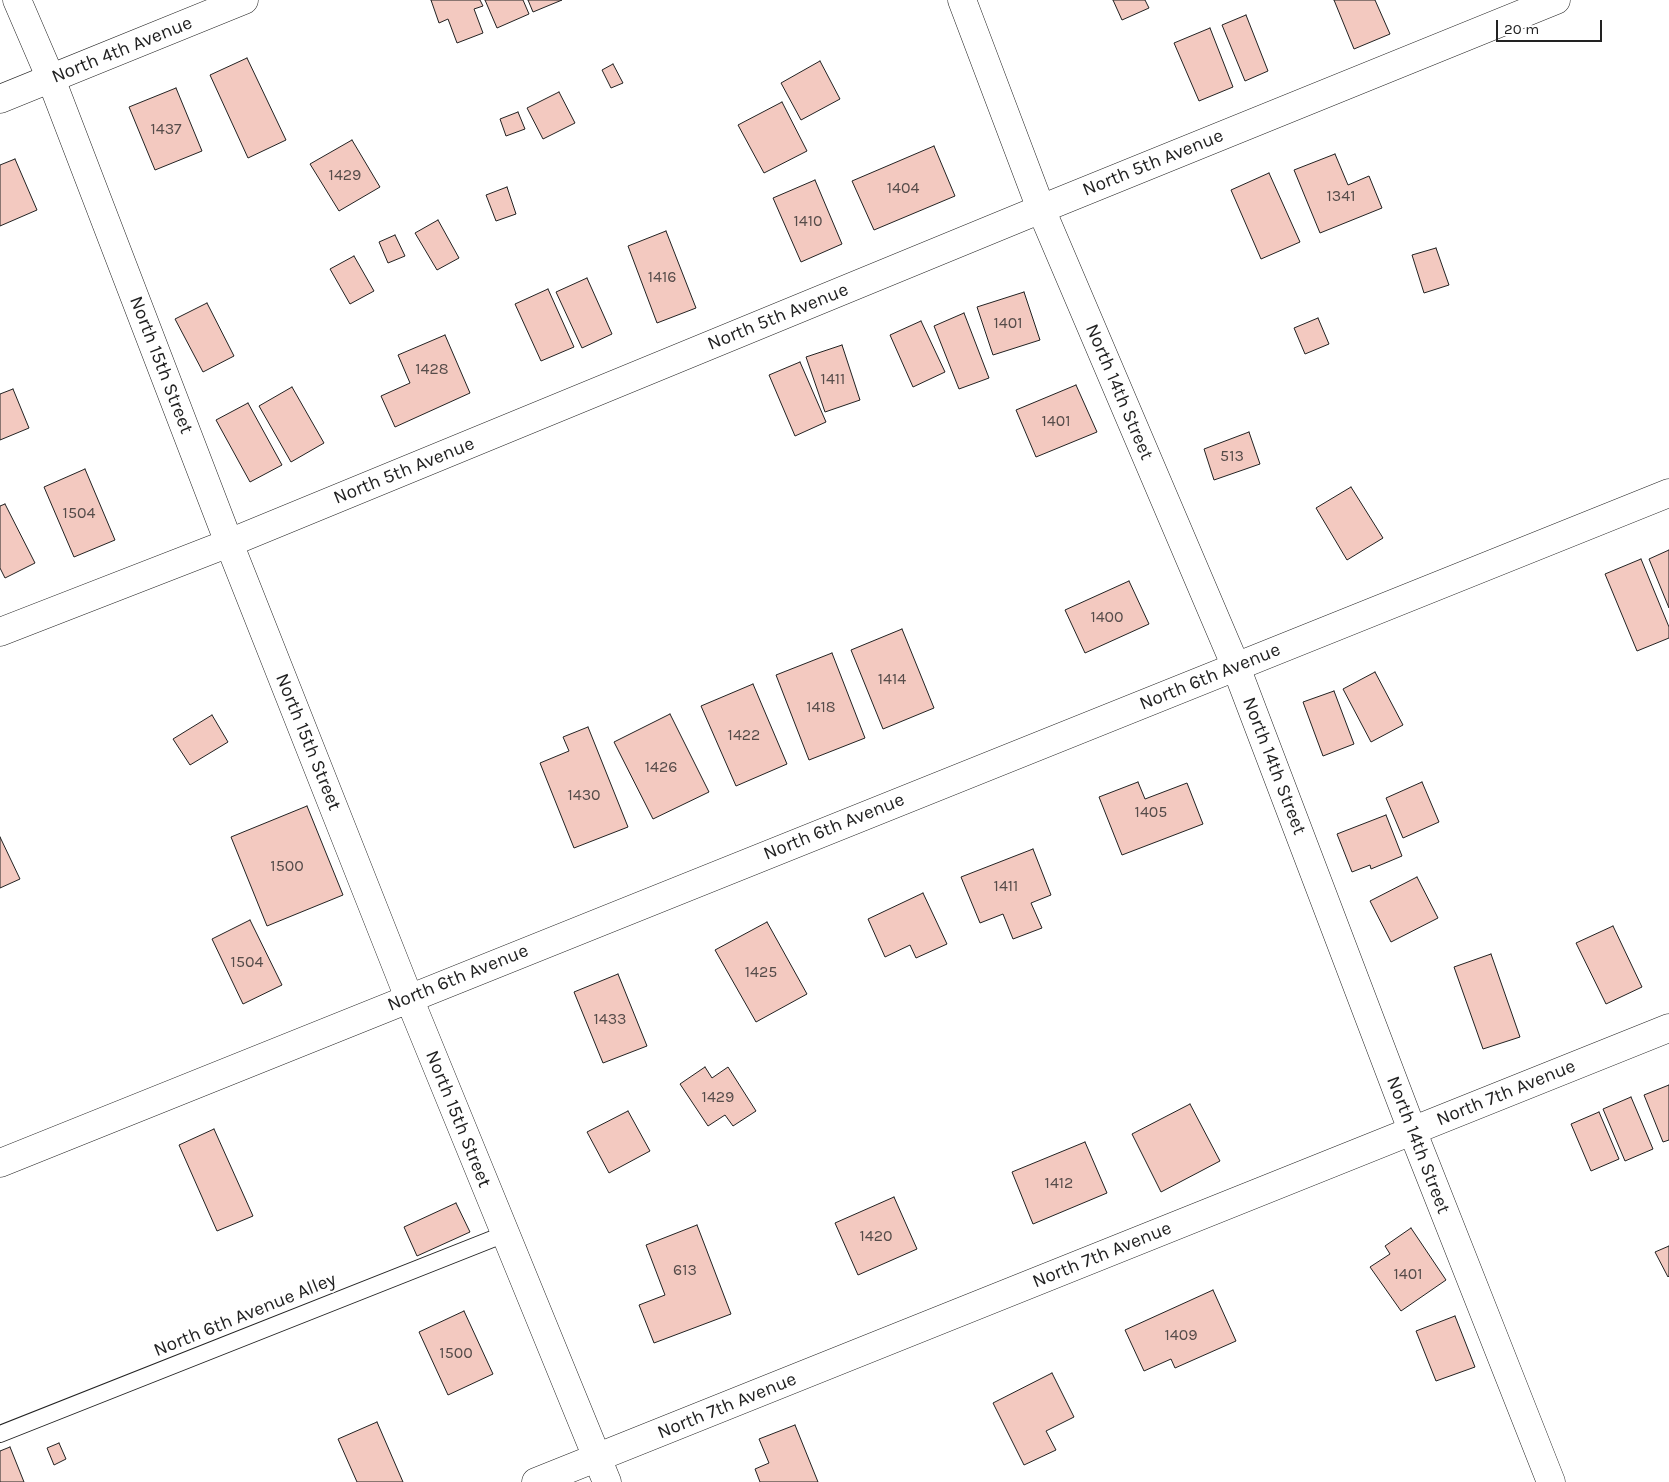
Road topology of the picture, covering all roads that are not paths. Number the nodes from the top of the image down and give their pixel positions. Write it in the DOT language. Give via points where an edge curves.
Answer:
graph roads {
  1 [pos="17,0"];
  2 [pos="244,0"];
  3 [pos="962,0"];
  4 [pos="1556,0"];
  5 [pos="51,78"];
  6 [pos="0,99"];
  7 [pos="1040,209"];
  8 [pos="1669,493"];
  9 [pos="229,542"];
  10 [pos="0,632"];
  11 [pos="1236,667"];
  12 [pos="409,998"];
  13 [pos="1669,1028"];
  14 [pos="1412,1130"];
  15 [pos="0,1163"];
  16 [pos="505,1234"];
  17 [pos="0,1434"];
  18 [pos="601,1470"];
  19 [pos="536,1482"];
  20 [pos="1551,1482"];
  1 -- 5 [label="street, North 15th Street"];
  2 -- 5 [label="street, North 4th Avenue"];
  3 -- 7 [label="street, North 14th Street"];
  4 -- 7 [label="street, North 5th Avenue"];
  5 -- 6 [label="street, North 4th Avenue"];
  5 -- 9 [label="street, North 15th Street"];
  7 -- 9 [label="street, North 5th Avenue"];
  7 -- 11 [label="street, North 14th Street"];
  8 -- 11 [label="street, North 6th Avenue"];
  9 -- 10 [label="street, North 5th Avenue"];
  9 -- 12 [label="street, North 15th Street"];
  11 -- 12 [label="street, North 6th Avenue"];
  11 -- 14 [label="street, North 14th Street"];
  12 -- 15 [label="street, North 6th Avenue"];
  12 -- 16 [label="street, North 15th Street"];
  13 -- 14 [label="street, North 7th Avenue"];
  14 -- 18 [label="street, North 7th Avenue"];
  14 -- 20 [label="street, North 14th Street"];
  16 -- 17 [label="lane, North 6th Avenue Alley"];
  16 -- 18 [label="street, North 15th Street"];
  18 -- 19 [label="street, North 7th Avenue"];
}
